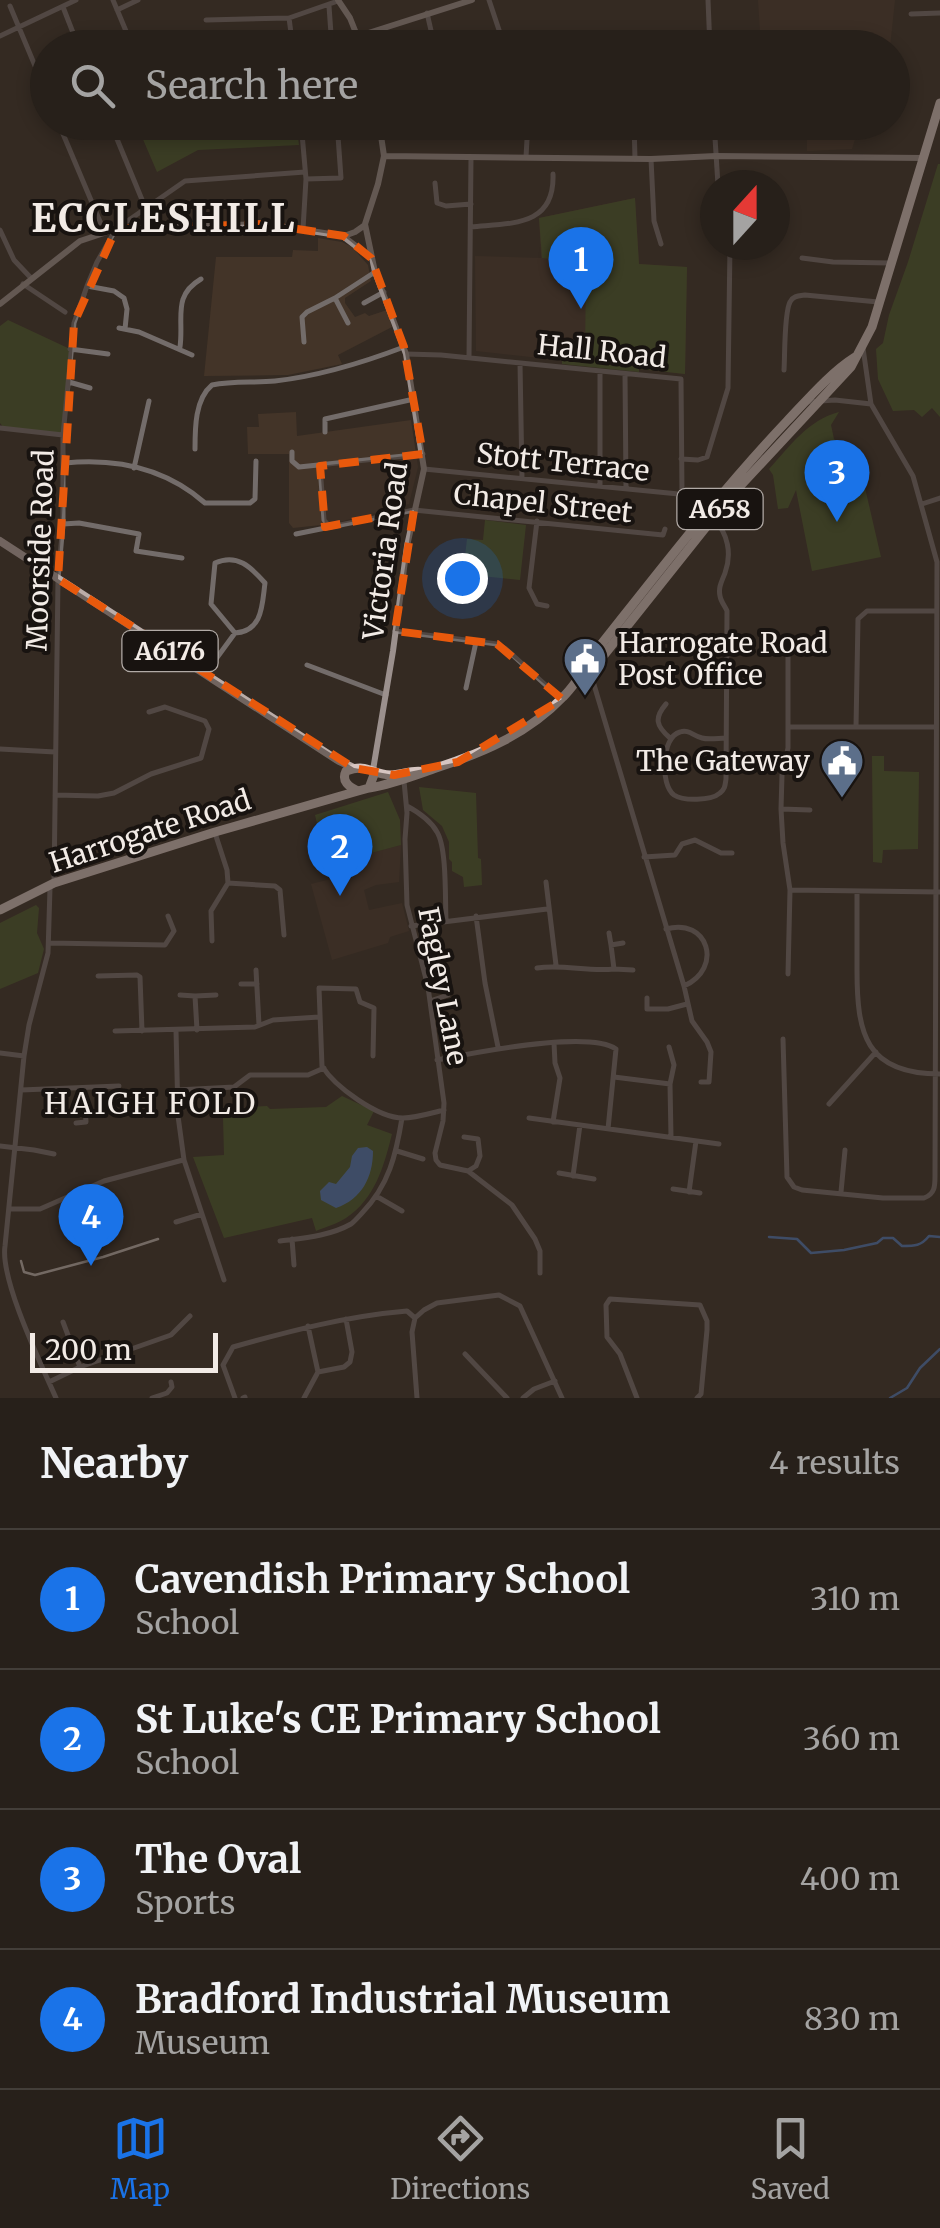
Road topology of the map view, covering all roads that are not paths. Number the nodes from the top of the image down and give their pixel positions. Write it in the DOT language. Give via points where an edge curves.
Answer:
graph roads {
  1 [pos="76,0"];
  2 [pos="112,0"];
  3 [pos="138,0"];
  4 [pos="472,0"];
  5 [pos="489,0"];
  6 [pos="708,0"];
  7 [pos="338,1"];
  8 [pos="329,5"];
  9 [pos="10,6"];
  10 [pos="63,7"];
  11 [pos="116,10"];
  12 [pos="427,13"];
  13 [pos="940,13"];
  14 [pos="911,14"];
  15 [pos="289,18"];
  16 [pos="206,20"];
  17 [pos="19,26"];
  18 [pos="73,30"];
  19 [pos="125,30"];
  20 [pos="290,30"];
  21 [pos="331,30"];
  22 [pos="355,30"];
  23 [pos="377,30"];
  24 [pos="431,30"];
  25 [pos="500,30"];
  26 [pos="709,30"];
  27 [pos="0,36"];
  28 [pos="30,53"];
  29 [pos="940,103"];
  30 [pos="66,140"];
  31 [pos="117,140"];
  32 [pos="302,140"];
  33 [pos="339,140"];
  34 [pos="382,140"];
  35 [pos="527,140"];
  36 [pos="635,140"];
  37 [pos="715,140"];
  38 [pos="384,156"];
  39 [pos="716,156"];
  40 [pos="471,157"];
  41 [pos="526,158"];
  42 [pos="923,158"];
  43 [pos="636,159"];
  44 [pos="651,159"];
  45 [pos="717,170"];
  46 [pos="553,174"];
  47 [pos="305,176"];
  48 [pos="434,183"];
  49 [pos="471,204"];
  50 [pos="145,207"];
  51 [pos="365,224"];
  52 [pos="471,227"];
  53 [pos="116,229"];
  54 [pos="302,229"];
  55 [pos="0,230"];
  56 [pos="104,232"];
  57 [pos="344,236"];
  58 [pos="661,244"];
  59 [pos="371,258"];
  60 [pos="802,258"];
  61 [pos="730,260"];
  62 [pos="890,263"];
  63 [pos="375,272"];
  64 [pos="31,278"];
  65 [pos="201,280"];
  66 [pos="23,284"];
  67 [pos="87,286"];
  68 [pos="384,292"];
  69 [pos="335,298"];
  70 [pos="878,302"];
  71 [pos="364,303"];
  72 [pos="0,304"];
  73 [pos="65,312"];
  74 [pos="348,323"];
  75 [pos="304,342"];
  76 [pos="863,346"];
  77 [pos="180,348"];
  78 [pos="70,349"];
  79 [pos="405,350"];
  80 [pos="108,354"];
  81 [pos="192,355"];
  82 [pos="856,356"];
  83 [pos="469,358"];
  84 [pos="520,364"];
  85 [pos="784,370"];
  86 [pos="600,372"];
  87 [pos="625,374"];
  88 [pos="69,382"];
  89 [pos="90,388"];
  90 [pos="414,399"];
  91 [pos="150,401"];
  92 [pos="806,402"];
  93 [pos="821,402"];
  94 [pos="871,404"];
  95 [pos="0,428"];
  96 [pos="326,432"];
  97 [pos="63,435"];
  98 [pos="195,449"];
  99 [pos="292,452"];
  100 [pos="423,454"];
  101 [pos="681,459"];
  102 [pos="256,462"];
  103 [pos="65,464"];
  104 [pos="320,466"];
  105 [pos="134,468"];
  106 [pos="424,469"];
  107 [pos="522,478"];
  108 [pos="600,486"];
  109 [pos="626,488"];
  110 [pos="682,494"];
  111 [pos="699,496"];
  112 [pos="940,498"];
  113 [pos="922,504"];
  114 [pos="414,510"];
  115 [pos="713,519"];
  116 [pos="537,521"];
  117 [pos="63,524"];
  118 [pos="329,526"];
  119 [pos="665,529"];
  120 [pos="296,534"];
  121 [pos="0,542"];
  122 [pos="182,558"];
  123 [pos="58,579"];
  124 [pos="547,606"];
  125 [pos="936,611"];
  126 [pos="395,631"];
  127 [pos="235,633"];
  128 [pos="476,641"];
  129 [pos="788,645"];
  130 [pos="307,666"];
  131 [pos="588,667"];
  132 [pos="205,674"];
  133 [pos="466,688"];
  134 [pos="386,695"];
  135 [pos="562,699"];
  136 [pos="666,704"];
  137 [pos="150,712"];
  138 [pos="789,727"];
  139 [pos="856,727"];
  140 [pos="938,727"];
  141 [pos="670,738"];
  142 [pos="726,738"];
  143 [pos="0,749"];
  144 [pos="55,752"];
  145 [pos="374,756"];
  146 [pos="352,771"];
  147 [pos="374,771"];
  148 [pos="399,779"];
  149 [pos="369,788"];
  150 [pos="358,792"];
  151 [pos="55,795"];
  152 [pos="316,802"];
  153 [pos="406,802"];
  154 [pos="781,809"];
  155 [pos="810,810"];
  156 [pos="215,832"];
  157 [pos="732,853"];
  158 [pos="644,857"];
  159 [pos="546,882"];
  160 [pos="228,883"];
  161 [pos="53,884"];
  162 [pos="790,890"];
  163 [pos="857,892"];
  164 [pos="938,892"];
  165 [pos="548,908"];
  166 [pos="0,910"];
  167 [pos="168,916"];
  168 [pos="476,916"];
  169 [pos="446,921"];
  170 [pos="411,926"];
  171 [pos="666,929"];
  172 [pos="609,933"];
  173 [pos="284,934"];
  174 [pos="212,941"];
  175 [pos="49,942"];
  176 [pos="623,943"];
  177 [pos="611,944"];
  178 [pos="111,962"];
  179 [pos="556,965"];
  180 [pos="537,968"];
  181 [pos="614,969"];
  182 [pos="256,970"];
  183 [pos="633,970"];
  184 [pos="788,974"];
  185 [pos="112,975"];
  186 [pos="98,976"];
  187 [pos="241,984"];
  188 [pos="257,984"];
  189 [pos="684,986"];
  190 [pos="180,995"];
  191 [pos="216,995"];
  192 [pos="448,995"];
  193 [pos="196,996"];
  194 [pos="648,998"];
  195 [pos="430,1002"];
  196 [pos="686,1004"];
  197 [pos="319,1017"];
  198 [pos="259,1025"];
  199 [pos="142,1030"];
  200 [pos="176,1030"];
  201 [pos="197,1030"];
  202 [pos="115,1031"];
  203 [pos="783,1039"];
  204 [pos="554,1043"];
  205 [pos="670,1047"];
  206 [pos="498,1048"];
  207 [pos="876,1052"];
  208 [pos="0,1053"];
  209 [pos="24,1056"];
  210 [pos="373,1056"];
  211 [pos="438,1060"];
  212 [pos="324,1068"];
  213 [pos="938,1074"];
  214 [pos="614,1077"];
  215 [pos="702,1082"];
  216 [pos="670,1084"];
  217 [pos="119,1086"];
  218 [pos="84,1089"];
  219 [pos="21,1090"];
  220 [pos="177,1090"];
  221 [pos="830,1104"];
  222 [pos="444,1110"];
  223 [pos="402,1118"];
  224 [pos="529,1118"];
  225 [pos="553,1122"];
  226 [pos="76,1123"];
  227 [pos="580,1125"];
  228 [pos="608,1129"];
  229 [pos="464,1137"];
  230 [pos="671,1137"];
  231 [pos="696,1140"];
  232 [pos="719,1144"];
  233 [pos="0,1146"];
  234 [pos="16,1148"];
  235 [pos="397,1150"];
  236 [pos="845,1150"];
  237 [pos="54,1154"];
  238 [pos="423,1159"];
  239 [pos="184,1160"];
  240 [pos="468,1171"];
  241 [pos="559,1173"];
  242 [pos="572,1176"];
  243 [pos="594,1179"];
  244 [pos="674,1189"];
  245 [pos="689,1192"];
  246 [pos="700,1193"];
  247 [pos="841,1193"];
  248 [pos="376,1196"];
  249 [pos="10,1209"];
  250 [pos="402,1210"];
  251 [pos="202,1214"];
  252 [pos="176,1222"];
  253 [pos="292,1239"];
  254 [pos="280,1241"];
  255 [pos="1,1253"];
  256 [pos="294,1265"];
  257 [pos="540,1273"];
  258 [pos="224,1280"];
  259 [pos="190,1316"];
  260 [pos="416,1318"];
  261 [pos="346,1319"];
  262 [pos="63,1322"];
  263 [pos="308,1326"];
  264 [pos="465,1354"];
  265 [pos="80,1367"];
  266 [pos="318,1372"];
  267 [pos="555,1381"];
  268 [pos="49,1382"];
  269 [pos="171,1382"];
  270 [pos="304,1397"];
  271 [pos="56,1398"];
  272 [pos="152,1398"];
  273 [pos="241,1398"];
  274 [pos="417,1398"];
  275 [pos="506,1398"];
  276 [pos="523,1398"];
  277 [pos="562,1398"];
  278 [pos="637,1398"];
  279 [pos="697,1398"];
  1 -- 10 [label="street"];
  2 -- 11 [label="street"];
  3 -- 11 [label="street"];
  4 -- 12 [label="street"];
  5 -- 25 [label="street"];
  6 -- 26 [label="street"];
  7 -- 8 [label="street"];
  7 -- 22 [label="street"];
  8 -- 15 [label="street"];
  8 -- 21 [label="street"];
  9 -- 17 [label="street"];
  10 -- 17 [label="street"];
  10 -- 18 [label="street"];
  11 -- 19 [label="street"];
  12 -- 23 [label="street"];
  12 -- 24 [label="street"];
  13 -- 14 [label="street"];
  15 -- 16 [label="street"];
  15 -- 20 [label="street"];
  17 -- 27 [label="street"];
  17 -- 28 [label="street"];
  29 -- 42 [label="highway, A658"];
  30 -- 56 [label="street"];
  31 -- 50 [label="street"];
  32 -- 47 [label="street"];
  33 -- 47 [label="street" via="342,178"];
  34 -- 38 [label="street, Victoria Road"];
  35 -- 41 [label="street"];
  36 -- 43 [label="street"];
  37 -- 39 [label="street"];
  38 -- 40 [label="street"];
  38 -- 51 [label="street, Victoria Road"];
  39 -- 42 [label="street"];
  39 -- 44 [label="street"];
  39 -- 45 [label="street"];
  40 -- 41 [label="street"];
  40 -- 49 [label="street"];
  41 -- 43 [label="street"];
  42 -- 62 [label="highway, A658"];
  43 -- 44 [label="street"];
  44 -- 58 [label="street"];
  46 -- 52 [label="street" via="550,201 534,218"];
  47 -- 50 [label="street" via="185,181"];
  47 -- 54 [label="street"];
  48 -- 49 [label="street" via="437,203"];
  49 -- 52 [label="street"];
  50 -- 53 [label="street"];
  51 -- 57 [label="street"];
  51 -- 59 [label="street, Victoria Road"];
  52 -- 83 [label="street"];
  53 -- 54 [label="street" via="238,223"];
  53 -- 56 [label="street"];
  53 -- 67 [label="street, Moorside Road"];
  54 -- 57 [label="street"];
  55 -- 64 [label="street"];
  56 -- 64 [label="street" via="80,241"];
  57 -- 59 [label="street"];
  59 -- 63 [label="street, Victoria Road"];
  60 -- 62 [label="street"];
  61 -- 101 [label="street" via="728,388 707,457"];
  62 -- 70 [label="highway, A658"];
  63 -- 68 [label="street, Victoria Road"];
  63 -- 69 [label="street"];
  64 -- 66 [label="street"];
  65 -- 77 [label="street" via="188,287 180,308"];
  66 -- 72 [label="street"];
  66 -- 73 [label="street"];
  67 -- 77 [label="street" via="124,298 122,328"];
  67 -- 78 [label="street, Moorside Road"];
  68 -- 71 [label="street"];
  68 -- 79 [label="street, Victoria Road"];
  69 -- 74 [label="street"];
  69 -- 75 [label="street" via="302,317"];
  70 -- 76 [label="highway, A658"];
  70 -- 85 [label="street" via="795,296 786,320"];
  76 -- 82 [label="highway, A658"];
  76 -- 94 [label="street"];
  77 -- 81 [label="street"];
  78 -- 80 [label="street"];
  78 -- 88 [label="street, Moorside Road"];
  79 -- 83 [label="street, Hall Road"];
  79 -- 90 [label="street, Victoria Road"];
  79 -- 98 [label="street" via="306,376 212,385 204,392"];
  82 -- 92 [label="highway, A658"];
  82 -- 93 [label="highway, A658"];
  83 -- 84 [label="street, Hall Road"];
  84 -- 86 [label="street, Hall Road"];
  84 -- 107 [label="street"];
  86 -- 87 [label="street, Hall Road"];
  86 -- 108 [label="street"];
  87 -- 101 [label="street, Hall Road" via="681,379"];
  87 -- 109 [label="street"];
  88 -- 89 [label="street"];
  88 -- 97 [label="street, Moorside Road"];
  90 -- 96 [label="street" via="324,419"];
  90 -- 100 [label="street, Victoria Road"];
  91 -- 105 [label="street"];
  92 -- 93 [label="street"];
  92 -- 131 [label="highway, A658" via="727,486"];
  93 -- 94 [label="street"];
  93 -- 115 [label="highway, A658"];
  94 -- 113 [label="street"];
  95 -- 97 [label="street"];
  97 -- 103 [label="street, Moorside Road"];
  99 -- 104 [label="street" via="299,468"];
  100 -- 104 [label="street"];
  100 -- 106 [label="street, Victoria Road"];
  101 -- 110 [label="street, Hall Road"];
  102 -- 105 [label="street" via="250,503 205,503 185,486"];
  103 -- 105 [label="street" via="95,460"];
  103 -- 117 [label="street, Moorside Road"];
  104 -- 118 [label="street"];
  106 -- 107 [label="street, Stott Terrace"];
  106 -- 114 [label="street, Victoria Road"];
  107 -- 108 [label="street, Stott Terrace"];
  108 -- 109 [label="street, Stott Terrace"];
  109 -- 110 [label="street, Stott Terrace"];
  110 -- 111 [label="street, Stott Terrace"];
  112 -- 113 [label="street"];
  113 -- 125 [label="street" via="936,562"];
  114 -- 116 [label="street, Chapel Street"];
  114 -- 118 [label="street, Chapel Street"];
  114 -- 126 [label="street, Victoria Road"];
  115 -- 131 [label="highway, A658"];
  115 -- 142 [label="street" via="727,536 728,552 720,584 727,612"];
  116 -- 119 [label="street, Chapel Street" via="663,535"];
  116 -- 124 [label="street" via="529,588 537,604"];
  117 -- 122 [label="street" via="139,534 136,551"];
  117 -- 123 [label="street, Moorside Road"];
  118 -- 120 [label="street, Chapel Street"];
  121 -- 123 [label="main road, A6176"];
  123 -- 132 [label="main road, A6176"];
  123 -- 144 [label="street, Moorside Road"];
  125 -- 139 [label="street" via="867,611 858,619"];
  125 -- 140 [label="street"];
  126 -- 128 [label="street"];
  126 -- 134 [label="street, Victoria Road"];
  127 -- 127 [label="street" via="260,618 265,584 244,562 222,559 213,569 211,604"];
  127 -- 132 [label="street"];
  128 -- 133 [label="street"];
  128 -- 135 [label="street" via="506,649"];
  129 -- 138 [label="street"];
  130 -- 134 [label="street"];
  131 -- 135 [label="highway, A658"];
  131 -- 158 [label="street"];
  132 -- 146 [label="main road, A6176"];
  134 -- 145 [label="street, Victoria Road"];
  135 -- 148 [label="highway, A658" via="500,744"];
  136 -- 141 [label="street" via="657,724"];
  137 -- 151 [label="street" via="165,707 205,722 201,758 114,793"];
  138 -- 139 [label="street"];
  138 -- 154 [label="street"];
  139 -- 140 [label="street"];
  140 -- 164 [label="street"];
  141 -- 142 [label="street" via="689,732"];
  141 -- 142 [label="street" via="665,780 670,792 688,799 712,798 724,788"];
  143 -- 144 [label="street"];
  144 -- 151 [label="street, Moorside Road"];
  145 -- 146 [label="street"];
  145 -- 147 [label="street, Victoria Road"];
  146 -- 147 [label="highway"];
  146 -- 150 [label="highway" via="347,785"];
  146 -- 152 [label="highway"];
  147 -- 148 [label="highway, A658"];
  147 -- 149 [label="highway"];
  148 -- 149 [label="highway, A658"];
  148 -- 153 [label="street, Fagley Lane"];
  148 -- 153 [label="street"];
  149 -- 150 [label="highway"];
  150 -- 152 [label="highway, Harrogate Road"];
  151 -- 161 [label="street, Moorside Road"];
  152 -- 156 [label="highway, Harrogate Road"];
  153 -- 169 [label="street" via="442,842"];
  153 -- 170 [label="street, Fagley Lane"];
  154 -- 155 [label="street"];
  154 -- 162 [label="street"];
  156 -- 160 [label="street"];
  156 -- 161 [label="highway, Harrogate Road"];
  157 -- 158 [label="street" via="695,840 675,856"];
  158 -- 171 [label="street"];
  159 -- 165 [label="street"];
  160 -- 173 [label="street" via="276,886"];
  160 -- 174 [label="street" via="210,911"];
  161 -- 166 [label="highway, Harrogate Road"];
  161 -- 175 [label="street, Moorside Road"];
  162 -- 163 [label="street"];
  162 -- 184 [label="street"];
  163 -- 164 [label="street"];
  163 -- 207 [label="street" via="858,1012"];
  164 -- 213 [label="street"];
  165 -- 168 [label="street"];
  165 -- 179 [label="street"];
  167 -- 175 [label="street" via="174,931 165,945"];
  168 -- 169 [label="street"];
  168 -- 206 [label="street"];
  169 -- 170 [label="street"];
  170 -- 195 [label="street, Fagley Lane"];
  171 -- 189 [label="street"];
  171 -- 189 [label="street" via="694,931 707,950 701,975"];
  172 -- 177 [label="street"];
  175 -- 209 [label="street, Moorside Road"];
  176 -- 177 [label="street"];
  177 -- 181 [label="street"];
  178 -- 185 [label="street"];
  179 -- 180 [label="street"];
  179 -- 181 [label="street"];
  181 -- 183 [label="street"];
  182 -- 188 [label="street"];
  185 -- 186 [label="street"];
  185 -- 199 [label="street" via="140,978"];
  187 -- 188 [label="street"];
  188 -- 198 [label="street"];
  189 -- 196 [label="street"];
  190 -- 193 [label="street"];
  191 -- 193 [label="street"];
  192 -- 195 [label="street"];
  193 -- 201 [label="street"];
  194 -- 196 [label="street" via="647,1009"];
  195 -- 211 [label="street, Fagley Lane"];
  196 -- 215 [label="street" via="711,1052 708,1082"];
  197 -- 198 [label="street"];
  197 -- 210 [label="street" via="318,988 356,989 360,1002 374,1008"];
  197 -- 212 [label="street"];
  198 -- 201 [label="street"];
  199 -- 200 [label="street"];
  199 -- 202 [label="street"];
  200 -- 201 [label="street"];
  200 -- 220 [label="street"];
  203 -- 247 [label="street" via="787,1177 802,1190"];
  204 -- 206 [label="street"];
  204 -- 214 [label="street" via="607,1043 616,1049"];
  204 -- 225 [label="street" via="560,1078"];
  205 -- 216 [label="street"];
  206 -- 211 [label="street"];
  207 -- 213 [label="street" via="900,1068"];
  207 -- 221 [label="street"];
  208 -- 209 [label="street"];
  209 -- 219 [label="street, Moorside Road"];
  211 -- 222 [label="street, Fagley Lane"];
  212 -- 220 [label="street" via="308,1075 250,1076 234,1088"];
  212 -- 223 [label="street" via="340,1088"];
  213 -- 247 [label="street" via="930,1195"];
  214 -- 216 [label="street"];
  214 -- 228 [label="street"];
  216 -- 230 [label="street"];
  217 -- 218 [label="street"];
  218 -- 219 [label="street"];
  218 -- 226 [label="street" via="86,1122"];
  219 -- 234 [label="street, Moorside Road"];
  220 -- 239 [label="street"];
  222 -- 223 [label="street"];
  222 -- 240 [label="street, Fagley Lane" via="436,1160"];
  223 -- 235 [label="street"];
  224 -- 225 [label="street"];
  225 -- 227 [label="street"];
  227 -- 228 [label="street"];
  227 -- 242 [label="street"];
  228 -- 230 [label="street"];
  229 -- 240 [label="street" via="478,1138 480,1156"];
  230 -- 231 [label="street"];
  231 -- 232 [label="street"];
  231 -- 245 [label="street"];
  233 -- 234 [label="street"];
  234 -- 237 [label="street"];
  234 -- 249 [label="street, Moorside Road"];
  235 -- 238 [label="street"];
  235 -- 248 [label="street"];
  236 -- 247 [label="street"];
  239 -- 249 [label="street" via="104,1180 40,1209"];
  239 -- 251 [label="street"];
  240 -- 257 [label="street, Fagley Lane" via="526,1224 540,1251"];
  241 -- 242 [label="street"];
  242 -- 243 [label="street"];
  244 -- 245 [label="street"];
  245 -- 246 [label="street"];
  248 -- 250 [label="street"];
  248 -- 253 [label="street" via="352,1224"];
  249 -- 255 [label="street, Moorside Road"];
  251 -- 252 [label="street"];
  251 -- 258 [label="street"];
  253 -- 254 [label="street"];
  253 -- 256 [label="street"];
  255 -- 268 [label="street, Moorside Road" via="8,1293"];
  259 -- 265 [label="street" via="171,1335"];
  260 -- 261 [label="street" via="407,1311"];
  260 -- 267 [label="street" via="437,1303 499,1295 520,1306"];
  260 -- 274 [label="street"];
  261 -- 263 [label="street"];
  261 -- 266 [label="street" via="350,1362"];
  262 -- 265 [label="street"];
  263 -- 266 [label="street"];
  263 -- 273 [label="street" via="233,1347 224,1365"];
  264 -- 275 [label="street"];
  265 -- 268 [label="street"];
  266 -- 270 [label="street"];
  267 -- 276 [label="street"];
  267 -- 277 [label="street"];
  268 -- 271 [label="street, Moorside Road"];
  269 -- 272 [label="street" via="167,1393"];
  278 -- 279 [label="street" via="607,1337 610,1299 700,1305 707,1330"];
}
